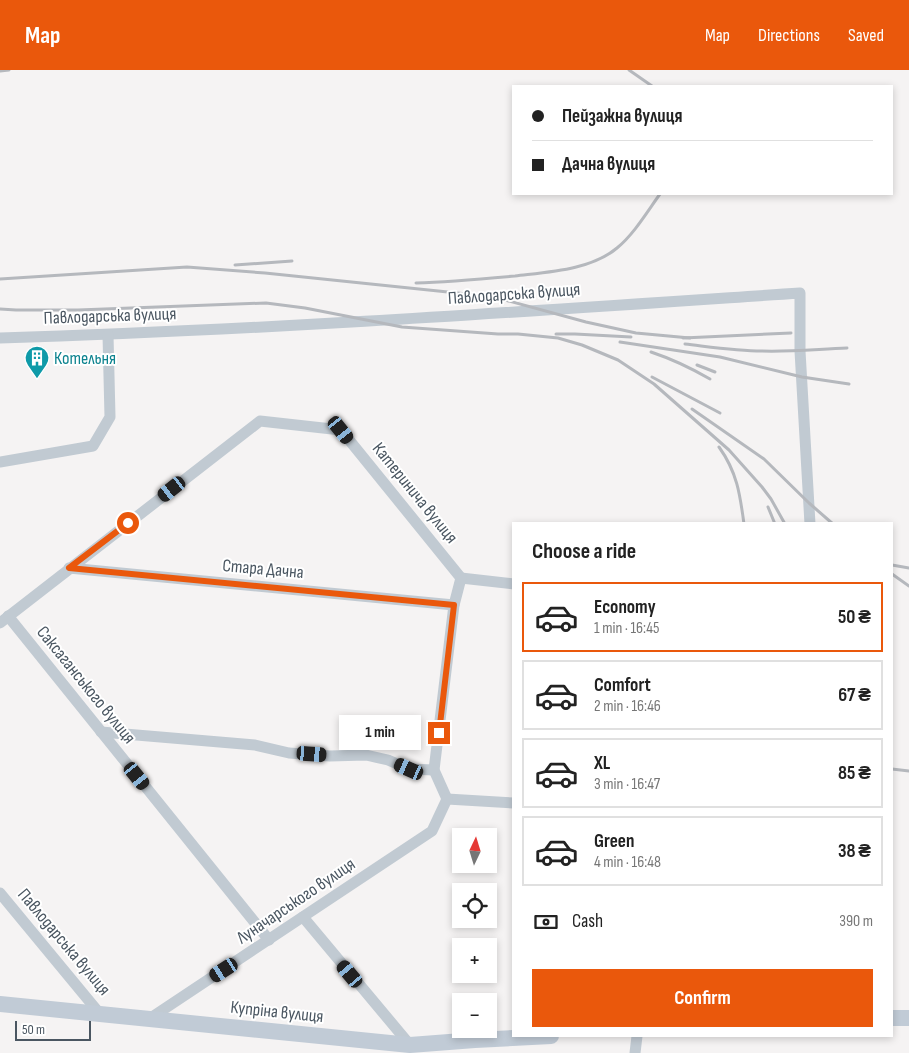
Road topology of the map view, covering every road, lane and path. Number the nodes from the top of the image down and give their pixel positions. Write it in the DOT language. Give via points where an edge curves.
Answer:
graph roads {
  1 [pos="108,335"];
  2 [pos="0,338"];
  3 [pos="0,462"];
  4 [pos="810,522"];
  5 [pos="69,568"];
  6 [pos="461,578"];
  7 [pos="512,584"];
  8 [pos="454,605"];
  9 [pos="4,620"];
  10 [pos="101,732"];
  11 [pos="434,770"];
  12 [pos="447,799"];
  13 [pos="512,803"];
  14 [pos="0,893"];
  15 [pos="303,918"];
  16 [pos="268,940"];
  17 [pos="0,1004"];
  18 [pos="100,1014"];
  19 [pos="893,1018"];
  20 [pos="909,1018"];
  21 [pos="149,1019"];
  22 [pos="544,1037"];
  23 [pos="637,1037"];
  24 [pos="410,1046"];
  25 [pos="475,1047"];
  26 [pos="635,1053"];
  1 -- 2 [label="street, Павлодарська вулиця"];
  1 -- 3 [label="street" via="110,417 93,446"];
  1 -- 4 [label="street, Павлодарська вулиця" via="800,293 800,351"];
  5 -- 6 [label="street, Катеринича вулиця" via="260,421 341,430"];
  5 -- 8 [label="street, Стара Дачна"];
  5 -- 9 [label="street"];
  6 -- 7 [label="street"];
  6 -- 8 [label="street"];
  8 -- 11 [label="street"];
  9 -- 10 [label="street, Саксаганського вулиця"];
  10 -- 11 [label="street" via="255,745 289,753 366,755 409,769"];
  10 -- 16 [label="street, Саксаганського вулиця"];
  11 -- 12 [label="street"];
  12 -- 13 [label="street"];
  12 -- 15 [label="street, Луначарського вулиця" via="432,831"];
  14 -- 18 [label="street, Павлодарська вулиця"];
  15 -- 16 [label="street, Луначарського вулиця"];
  15 -- 24 [label="street"];
  16 -- 21 [label="street, Луначарського вулиця"];
  17 -- 18 [label="main road, Купріна вулиця"];
  18 -- 21 [label="main road, Купріна вулиця"];
  19 -- 20 [label="main road"];
  21 -- 24 [label="main road, Купріна вулиця"];
  22 -- 25 [label="main road, Купріна вулиця"];
  23 -- 26 [label="street"];
  24 -- 25 [label="main road, Купріна вулиця"];
}
